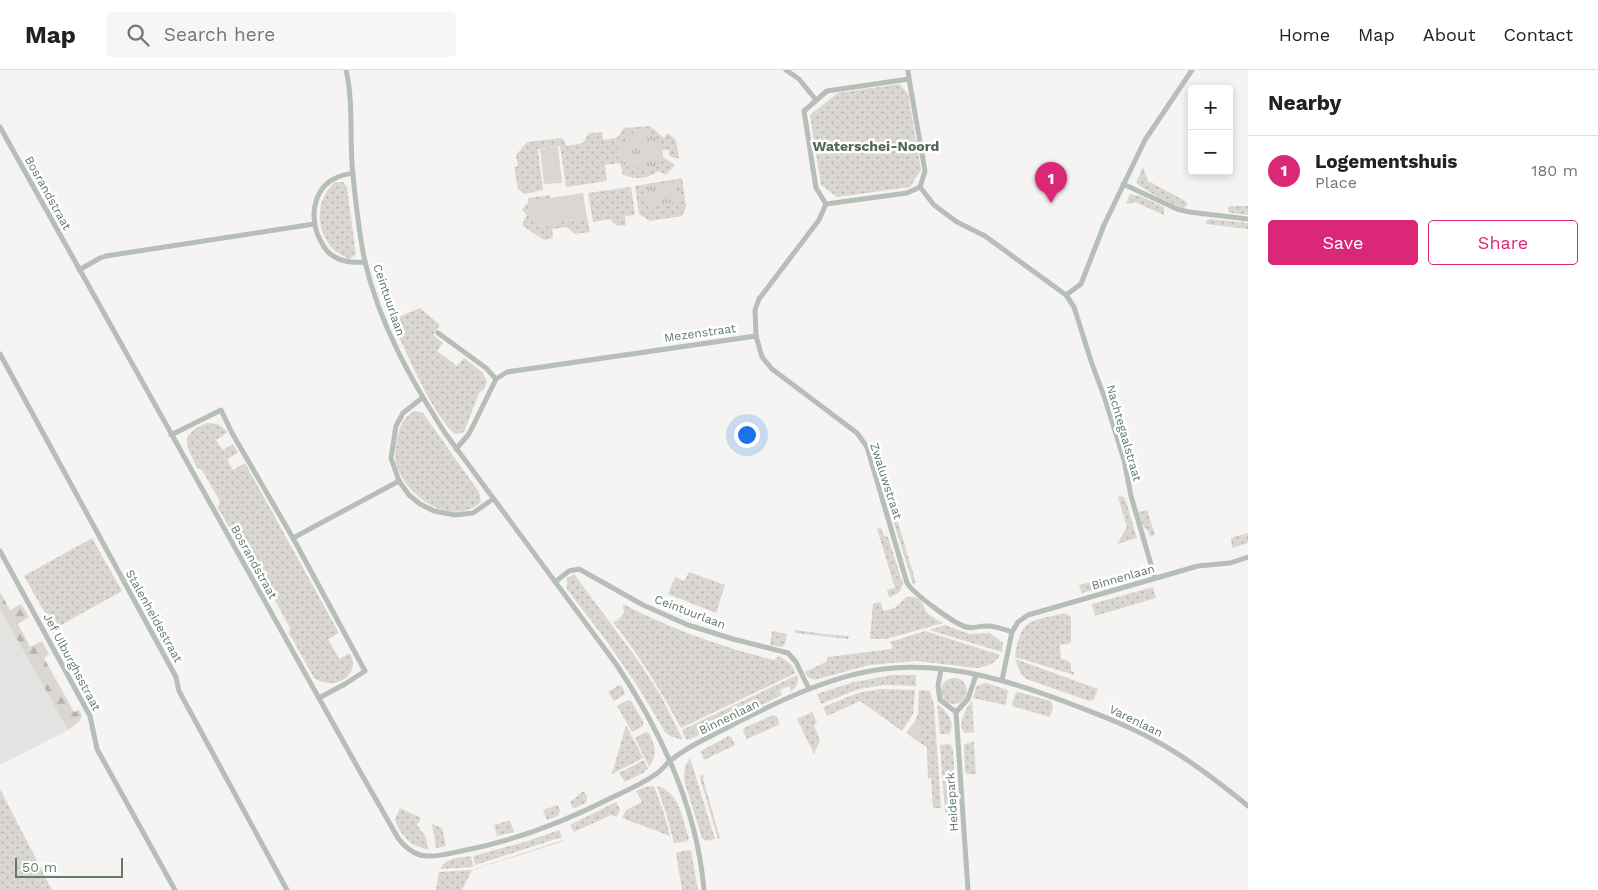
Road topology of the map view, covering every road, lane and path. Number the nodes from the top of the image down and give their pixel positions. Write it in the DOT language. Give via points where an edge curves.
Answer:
graph roads {
  1 [pos="346,70"];
  2 [pos="786,70"];
  3 [pos="908,70"];
  4 [pos="1192,70"];
  5 [pos="909,79"];
  6 [pos="816,100"];
  7 [pos="0,127"];
  8 [pos="353,173"];
  9 [pos="1123,184"];
  10 [pos="920,187"];
  11 [pos="826,204"];
  12 [pos="1248,219"];
  13 [pos="314,224"];
  14 [pos="365,262"];
  15 [pos="79,270"];
  16 [pos="1066,295"];
  17 [pos="438,333"];
  18 [pos="756,336"];
  19 [pos="0,354"];
  20 [pos="496,379"];
  21 [pos="422,398"];
  22 [pos="171,434"];
  23 [pos="456,450"];
  24 [pos="399,481"];
  25 [pos="492,499"];
  26 [pos="293,538"];
  27 [pos="0,551"];
  28 [pos="1248,557"];
  29 [pos="1155,578"];
  30 [pos="555,582"];
  31 [pos="1012,632"];
  32 [pos="941,669"];
  33 [pos="976,675"];
  34 [pos="1002,680"];
  35 [pos="809,689"];
  36 [pos="319,698"];
  37 [pos="956,712"];
  38 [pos="670,761"];
  39 [pos="1248,806"];
  40 [pos="434,856"];
  41 [pos="175,890"];
  42 [pos="287,890"];
  43 [pos="704,890"];
  44 [pos="968,890"];
  1 -- 8 [label="street, Ceintuurlaan"];
  2 -- 6 [label="street" via="799,79"];
  3 -- 5 [label="street"];
  4 -- 9 [label="street" via="1145,140"];
  5 -- 6 [label="street" via="827,91"];
  5 -- 10 [label="street" via="925,171"];
  6 -- 11 [label="street" via="804,111 816,188"];
  7 -- 15 [label="street, Bosrandstraat"];
  8 -- 13 [label="street, Ceintuurlaan" via="337,177 324,186 317,196"];
  8 -- 14 [label="street, Ceintuurlaan"];
  9 -- 12 [label="street" via="1183,211"];
  9 -- 16 [label="street" via="1081,284"];
  10 -- 11 [label="street" via="907,193"];
  10 -- 16 [label="street, Nachtegaalstraat" via="934,205 957,222 985,236"];
  11 -- 18 [label="street" via="819,220 759,300 755,310"];
  13 -- 14 [label="street, Ceintuurlaan" via="328,252 343,261"];
  13 -- 15 [label="street" via="106,256"];
  14 -- 21 [label="street, Ceintuurlaan" via="389,335"];
  15 -- 22 [label="street, Bosrandstraat"];
  16 -- 29 [label="street, Nachtegaalstraat" via="1074,307 1105,399"];
  17 -- 20 [label="street"];
  18 -- 20 [label="street, Mezenstraat" via="515,370"];
  18 -- 31 [label="street, Zwaluwstraat" via="762,357 772,369 857,433 867,447 910,588 965,627 995,627"];
  19 -- 42 [label="street, Stalenheidestraat" via="176,677 179,691"];
  20 -- 23 [label="street" via="469,434"];
  21 -- 23 [label="street, Ceintuurlaan"];
  21 -- 24 [label="street" via="403,413 396,426 391,458"];
  22 -- 26 [label="street" via="221,410"];
  22 -- 36 [label="street, Bosrandstraat"];
  23 -- 25 [label="street, Ceintuurlaan"];
  24 -- 25 [label="street" via="409,495 434,511 473,513"];
  24 -- 26 [label="street"];
  25 -- 30 [label="street, Ceintuurlaan"];
  26 -- 36 [label="street" via="365,670"];
  27 -- 41 [label="street, Jef Ulburghsstraat" via="90,716 97,749"];
  28 -- 29 [label="street, Binnenlaan"];
  29 -- 31 [label="street, Binnenlaan" via="1028,615"];
  30 -- 35 [label="street, Ceintuurlaan" via="569,571 579,569 643,605 688,625 788,653"];
  30 -- 38 [label="street, Ceintuurlaan" via="640,699"];
  31 -- 34 [label="street"];
  32 -- 33 [label="street, Binnenlaan"];
  32 -- 35 [label="street, Binnenlaan" via="884,669 858,673"];
  32 -- 37 [label="street" via="940,700"];
  33 -- 34 [label="street, Binnenlaan"];
  33 -- 37 [label="street" via="968,699"];
  34 -- 39 [label="street, Varenlaan" via="1105,716 1157,741"];
  35 -- 38 [label="street, Binnenlaan" via="700,742"];
  36 -- 40 [label="street, Bosrandstraat" via="404,846 413,853"];
  37 -- 44 [label="street, Heidepark"];
  38 -- 40 [label="street, Binnenlaan" via="636,786 551,826 521,837"];
  38 -- 43 [label="street, Ceintuurlaan" via="697,841"];
}
